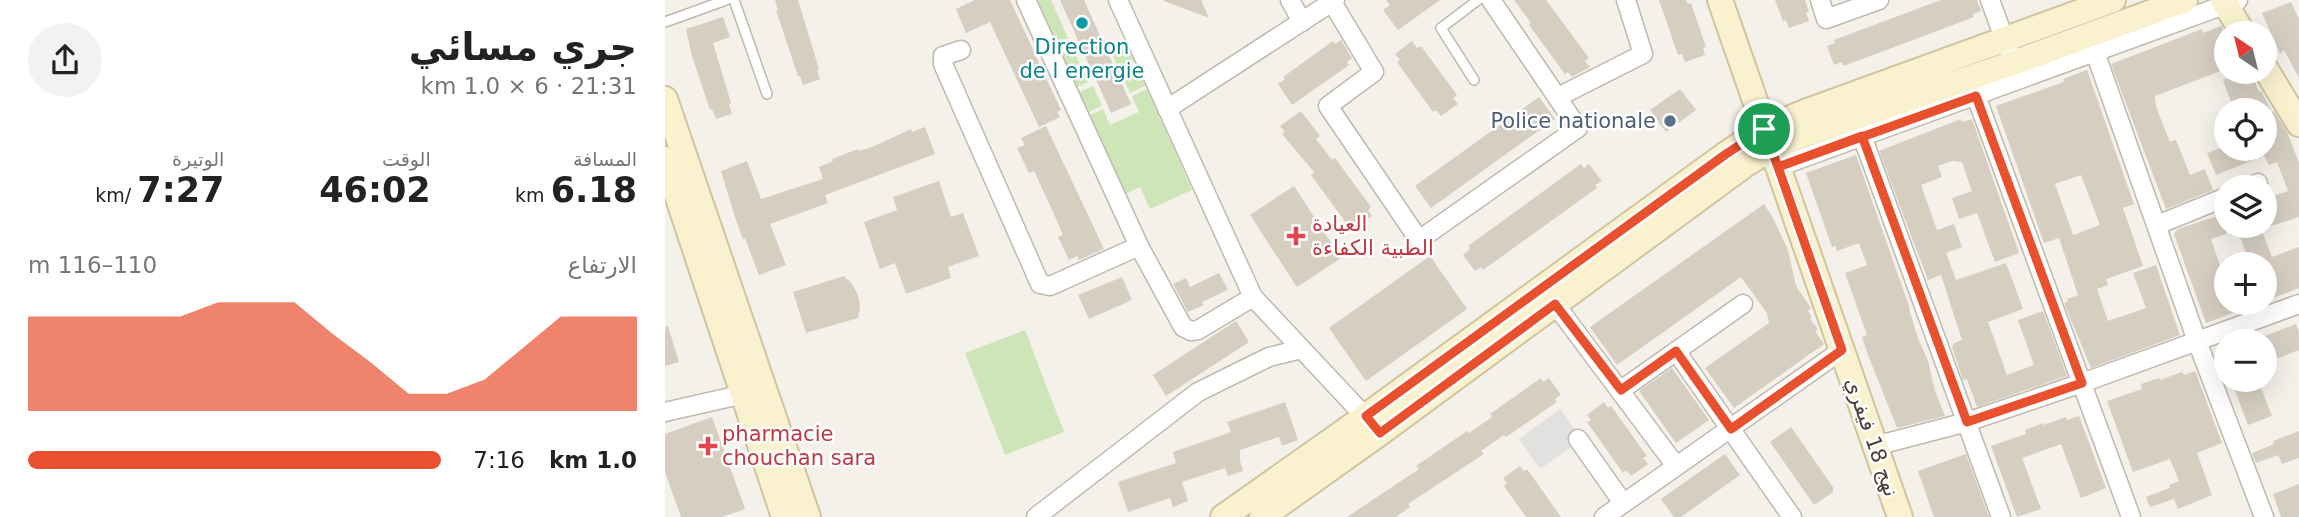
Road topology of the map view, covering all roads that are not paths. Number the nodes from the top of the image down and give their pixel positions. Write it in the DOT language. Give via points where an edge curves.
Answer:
graph roads {
  1 [pos="726,0"];
  2 [pos="734,0"];
  3 [pos="1025,0"];
  4 [pos="1118,0"];
  5 [pos="1290,0"];
  6 [pos="1478,0"];
  7 [pos="1491,0"];
  8 [pos="1626,0"];
  9 [pos="1720,0"];
  10 [pos="1820,0"];
  11 [pos="1879,0"];
  12 [pos="1990,0"];
  13 [pos="2113,0"];
  14 [pos="2185,0"];
  15 [pos="1333,1"];
  16 [pos="2229,2"];
  17 [pos="2238,21"];
  18 [pos="665,22"];
  19 [pos="1302,22"];
  20 [pos="961,50"];
  21 [pos="2095,52"];
  22 [pos="2012,61"];
  23 [pos="1474,80"];
  24 [pos="2275,84"];
  25 [pos="767,94"];
  26 [pos="1976,96"];
  27 [pos="1557,97"];
  28 [pos="665,99"];
  29 [pos="1167,109"];
  30 [pos="2299,124"];
  31 [pos="1862,136"];
  32 [pos="1771,148"];
  33 [pos="665,159"];
  34 [pos="2214,202"];
  35 [pos="2157,225"];
  36 [pos="1139,246"];
  37 [pos="1253,297"];
  38 [pos="1555,304"];
  39 [pos="1743,304"];
  40 [pos="2299,304"];
  41 [pos="2197,341"];
  42 [pos="1301,349"];
  43 [pos="1842,350"];
  44 [pos="1676,351"];
  45 [pos="2082,383"];
  46 [pos="1621,390"];
  47 [pos="744,394"];
  48 [pos="665,412"];
  49 [pos="1967,422"];
  50 [pos="1373,425"];
  51 [pos="1731,429"];
  52 [pos="1578,439"];
  53 [pos="1875,446"];
  54 [pos="1676,466"];
  55 [pos="1623,503"];
  56 [pos="1270,514"];
  57 [pos="780,516"];
  58 [pos="808,517"];
  59 [pos="1036,517"];
  60 [pos="1223,517"];
  61 [pos="1604,517"];
  62 [pos="1792,517"];
  63 [pos="1901,517"];
  64 [pos="2001,517"];
  65 [pos="2131,517"];
  66 [pos="2264,517"];
  1 -- 18 [label="lane"];
  2 -- 25 [label="lane"];
  3 -- 36 [label="street"];
  4 -- 29 [label="street"];
  5 -- 19 [label="street"];
  6 -- 23 [label="lane" via="1441,28"];
  7 -- 27 [label="street"];
  8 -- 27 [label="street" via="1643,54"];
  9 -- 32 [label="main road, نهج 18 فيفري"];
  10 -- 11 [label="street" via="1826,19"];
  12 -- 22 [label="street"];
  13 -- 22 [label="main road"];
  14 -- 22 [label="main road"];
  15 -- 19 [label="street"];
  15 -- 27 [label="street" via="1374,72 1328,106 1419,240 1578,128"];
  16 -- 17 [label="main road"];
  16 -- 21 [label="street"];
  19 -- 29 [label="street"];
  20 -- 36 [label="street" via="943,56 943,64 1040,284 1050,286"];
  21 -- 22 [label="street"];
  21 -- 35 [label="street"];
  22 -- 26 [label="street"];
  22 -- 32 [label="main road"];
  24 -- 30 [label="main road"];
  26 -- 31 [label="street"];
  26 -- 45 [label="street"];
  28 -- 58 [label="main road"];
  29 -- 37 [label="street"];
  31 -- 32 [label="street"];
  31 -- 49 [label="street"];
  32 -- 38 [label="main road"];
  32 -- 43 [label="main road, نهج 18 فيفري"];
  32 -- 50 [label="main road" via="1726,154"];
  33 -- 47 [label="main road"];
  34 -- 35 [label="street"];
  35 -- 41 [label="street"];
  36 -- 37 [label="street" via="1186,329 1198,330"];
  37 -- 42 [label="street"];
  38 -- 46 [label="street"];
  38 -- 50 [label="main road"];
  39 -- 44 [label="street"];
  40 -- 41 [label="street"];
  41 -- 45 [label="street"];
  41 -- 66 [label="street"];
  42 -- 50 [label="street"];
  42 -- 59 [label="street" via="1269,357 1198,392"];
  43 -- 51 [label="street"];
  43 -- 53 [label="main road, نهج 18 فيفري"];
  44 -- 46 [label="street"];
  44 -- 51 [label="street"];
  45 -- 49 [label="street"];
  45 -- 65 [label="street"];
  46 -- 54 [label="street"];
  47 -- 48 [label="street"];
  47 -- 57 [label="main road"];
  49 -- 53 [label="street"];
  49 -- 64 [label="street"];
  50 -- 56 [label="main road"];
  50 -- 60 [label="main road"];
  51 -- 54 [label="street"];
  51 -- 62 [label="street"];
  52 -- 55 [label="street"];
  53 -- 63 [label="main road, نهج 18 فيفري"];
  54 -- 55 [label="street"];
  55 -- 61 [label="street"];
}
